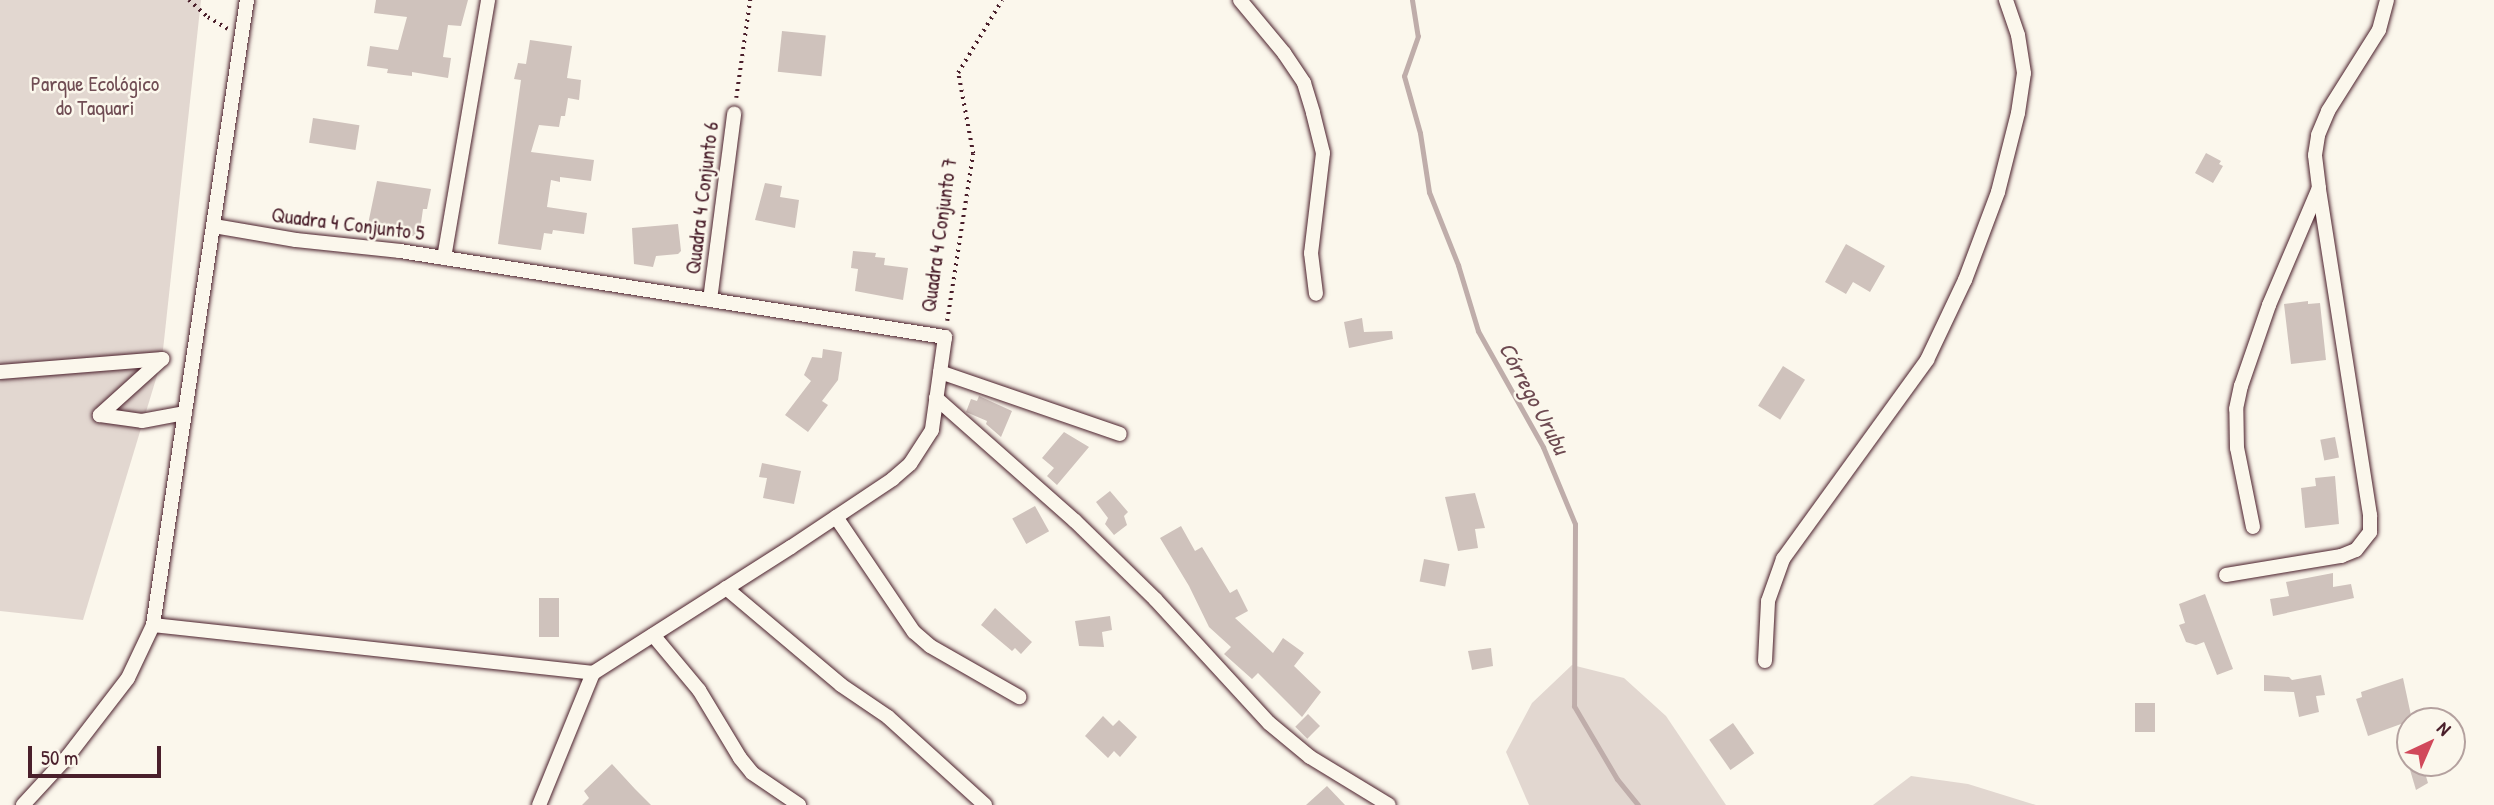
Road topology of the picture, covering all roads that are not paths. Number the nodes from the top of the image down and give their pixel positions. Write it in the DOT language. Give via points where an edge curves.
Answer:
graph roads {
  1 [pos="247,0"];
  2 [pos="488,0"];
  3 [pos="1240,0"];
  4 [pos="2006,0"];
  5 [pos="2387,0"];
  6 [pos="733,114"];
  7 [pos="2319,188"];
  8 [pos="214,226"];
  9 [pos="444,258"];
  10 [pos="1316,294"];
  11 [pos="710,300"];
  12 [pos="0,372"];
  13 [pos="940,372"];
  14 [pos="936,398"];
  15 [pos="185,413"];
  16 [pos="1120,434"];
  17 [pos="836,517"];
  18 [pos="2253,527"];
  19 [pos="2226,575"];
  20 [pos="726,589"];
  21 [pos="153,625"];
  22 [pos="653,635"];
  23 [pos="1765,661"];
  24 [pos="593,673"];
  25 [pos="1019,696"];
  26 [pos="23,805"];
  27 [pos="539,805"];
  28 [pos="799,805"];
  29 [pos="985,805"];
  30 [pos="1389,805"];
  1 -- 8 [label="street"];
  2 -- 9 [label="street, Quadra 4 Conjunto 5"];
  3 -- 10 [label="street" via="1304,83 1313,113 1323,153 1311,253"];
  4 -- 23 [label="street" via="2024,73 1998,192 1965,280 1927,360 1783,559 1768,601"];
  5 -- 7 [label="street" via="2379,30 2318,135"];
  6 -- 11 [label="street, Quadra 4 Conjunto 6"];
  7 -- 18 [label="street" via="2269,305 2236,409 2237,448"];
  7 -- 19 [label="street" via="2370,532 2362,545 2341,556"];
  8 -- 9 [label="street, Quadra 4 Conjunto 5"];
  8 -- 15 [label="street"];
  9 -- 11 [label="street, Quadra 4 Conjunto 6"];
  11 -- 13 [label="street, Quadra 4 Conjunto 7" via="945,337"];
  12 -- 15 [label="street" via="162,359 100,415 142,421"];
  13 -- 14 [label="street"];
  13 -- 16 [label="street"];
  14 -- 17 [label="street" via="932,430 910,464"];
  14 -- 30 [label="street" via="1155,599 1269,723 1310,757"];
  15 -- 21 [label="street"];
  17 -- 20 [label="street"];
  17 -- 25 [label="street" via="914,632 930,646"];
  20 -- 22 [label="street"];
  20 -- 29 [label="street" via="841,685 888,717"];
  21 -- 24 [label="street"];
  21 -- 26 [label="street" via="128,678 68,757"];
  22 -- 24 [label="street"];
  22 -- 28 [label="street" via="699,690 752,773"];
  24 -- 27 [label="street"];
}
